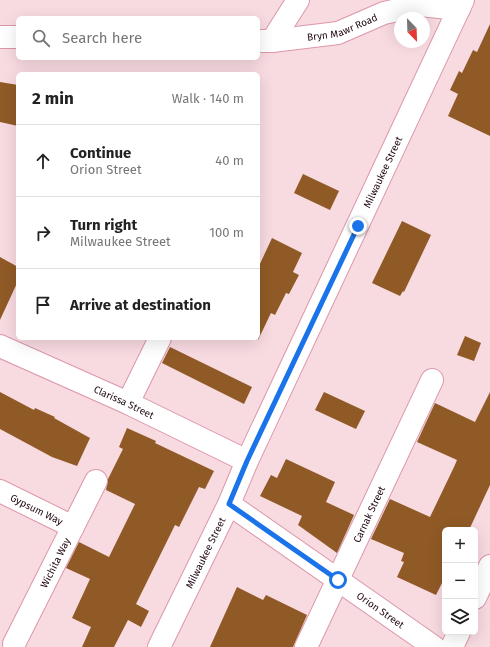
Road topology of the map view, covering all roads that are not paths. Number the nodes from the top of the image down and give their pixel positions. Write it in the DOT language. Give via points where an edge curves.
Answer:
graph roads {
  1 [pos="298,0"];
  2 [pos="461,4"];
  3 [pos="0,37"];
  4 [pos="16,37"];
  5 [pos="265,41"];
  6 [pos="159,340"];
  7 [pos="0,346"];
  8 [pos="432,380"];
  9 [pos="128,403"];
  10 [pos="247,461"];
  11 [pos="96,481"];
  12 [pos="0,491"];
  13 [pos="229,504"];
  14 [pos="73,527"];
  15 [pos="490,566"];
  16 [pos="338,580"];
  17 [pos="478,592"];
  18 [pos="458,635"];
  19 [pos="12,643"];
  20 [pos="159,647"];
  21 [pos="306,647"];
  22 [pos="434,647"];
  23 [pos="452,647"];
  1 -- 5 [label="street, Bryn Mawr Road"];
  2 -- 5 [label="street, Bryn Mawr Road" via="420,5 384,13 338,33"];
  2 -- 10 [label="street, Milwaukee Street"];
  3 -- 4 [label="street"];
  6 -- 9 [label="street"];
  7 -- 9 [label="street, Clarissa Street"];
  8 -- 16 [label="street, Carnak Street"];
  9 -- 10 [label="street, Clarissa Street"];
  10 -- 13 [label="street, Milwaukee Street"];
  11 -- 14 [label="street, Wichita Way"];
  12 -- 14 [label="street, Gypsum Way"];
  13 -- 16 [label="street, Orion Street"];
  13 -- 20 [label="street, Milwaukee Street"];
  14 -- 19 [label="street, Wichita Way"];
  15 -- 17 [label="street"];
  16 -- 21 [label="street, Carnak Street"];
  16 -- 22 [label="street, Orion Street"];
  18 -- 23 [label="street"];
}
